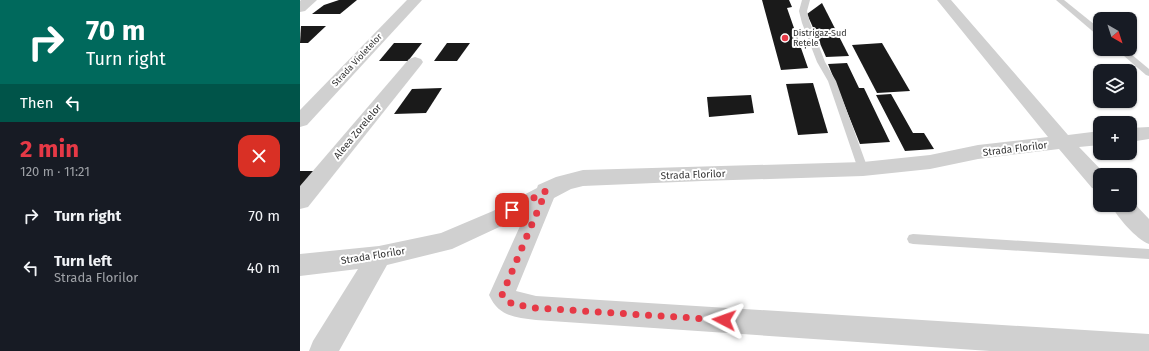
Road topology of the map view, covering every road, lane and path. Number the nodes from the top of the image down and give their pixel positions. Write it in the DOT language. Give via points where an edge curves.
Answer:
graph roads {
  1 [pos="310,0"];
  2 [pos="415,0"];
  3 [pos="806,0"];
  4 [pos="944,0"];
  5 [pos="1060,0"];
  6 [pos="300,8"];
  7 [pos="1093,27"];
  8 [pos="1128,56"];
  9 [pos="415,62"];
  10 [pos="1149,73"];
  11 [pos="300,121"];
  12 [pos="1149,133"];
  13 [pos="1137,134"];
  14 [pos="1093,139"];
  15 [pos="1063,142"];
  16 [pos="863,169"];
  17 [pos="1093,174"];
  18 [pos="546,191"];
  19 [pos="300,201"];
  20 [pos="1129,212"];
  21 [pos="1149,234"];
  22 [pos="913,239"];
  23 [pos="1149,254"];
  24 [pos="379,256"];
  25 [pos="300,265"];
  26 [pos="1149,348"];
  27 [pos="323,351"];
  1 -- 6 [label="street"];
  2 -- 11 [label="street, Strada Violetelor"];
  3 -- 16 [label="lane" via="803,11 806,23 821,62 832,81"];
  4 -- 15 [label="street"];
  5 -- 7 [label="lane"];
  8 -- 10 [label="lane"];
  9 -- 19 [label="street, Aleea Zorelelor"];
  12 -- 13 [label="street"];
  14 -- 15 [label="street, Strada Florilor"];
  15 -- 16 [label="street, Strada Florilor" via="978,152 930,162"];
  15 -- 17 [label="street"];
  16 -- 18 [label="street, Strada Florilor" via="583,178"];
  18 -- 24 [label="street, Strada Florilor" via="501,217 444,242"];
  18 -- 26 [label="street" via="502,295 512,304 536,308"];
  20 -- 21 [label="street"];
  22 -- 23 [label="lane"];
  24 -- 25 [label="street, Strada Florilor"];
  24 -- 27 [label="street"];
}
